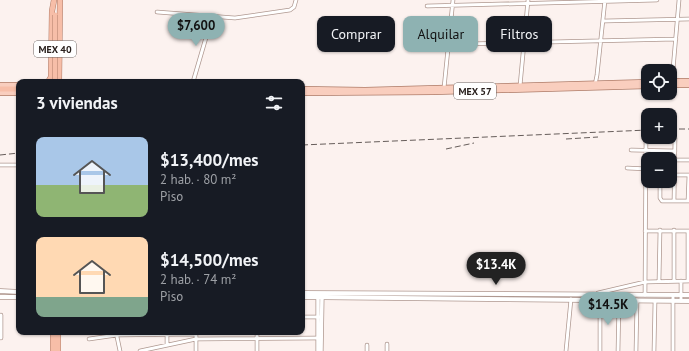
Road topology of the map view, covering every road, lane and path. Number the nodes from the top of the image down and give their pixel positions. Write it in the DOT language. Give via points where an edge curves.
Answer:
graph roads {
  1 [pos="54,0"];
  2 [pos="59,0"];
  3 [pos="296,0"];
  4 [pos="605,0"];
  5 [pos="657,0"];
  6 [pos="679,0"];
  7 [pos="528,1"];
  8 [pos="452,2"];
  9 [pos="427,6"];
  10 [pos="157,12"];
  11 [pos="56,15"];
  12 [pos="451,16"];
  13 [pos="527,16"];
  14 [pos="212,17"];
  15 [pos="678,19"];
  16 [pos="689,19"];
  17 [pos="604,21"];
  18 [pos="676,39"];
  19 [pos="602,40"];
  20 [pos="552,42"];
  21 [pos="447,52"];
  22 [pos="524,52"];
  23 [pos="673,64"];
  24 [pos="60,75"];
  25 [pos="51,76"];
  26 [pos="50,79"];
  27 [pos="54,79"];
  28 [pos="57,79"];
  29 [pos="58,79"];
  30 [pos="194,79"];
  31 [pos="689,81"];
  32 [pos="677,82"];
  33 [pos="641,83"];
  34 [pos="677,84"];
  35 [pos="0,85"];
  36 [pos="16,85"];
  37 [pos="689,85"];
  38 [pos="594,86"];
  39 [pos="641,86"];
  40 [pos="519,88"];
  41 [pos="0,89"];
  42 [pos="16,89"];
  43 [pos="305,89"];
  44 [pos="444,90"];
  45 [pos="0,92"];
  46 [pos="16,93"];
  47 [pos="305,93"];
  48 [pos="646,144"];
  49 [pos="675,144"];
  50 [pos="631,150"];
  51 [pos="646,150"];
  52 [pos="660,151"];
  53 [pos="675,151"];
  54 [pos="677,160"];
  55 [pos="689,160"];
  56 [pos="0,165"];
  57 [pos="16,165"];
  58 [pos="627,168"];
  59 [pos="641,168"];
  60 [pos="677,175"];
  61 [pos="689,175"];
  62 [pos="647,188"];
  63 [pos="660,188"];
  64 [pos="674,188"];
  65 [pos="674,201"];
  66 [pos="688,201"];
  67 [pos="660,230"];
  68 [pos="674,230"];
  69 [pos="646,231"];
  70 [pos="689,231"];
  71 [pos="659,281"];
  72 [pos="674,281"];
  73 [pos="681,281"];
  74 [pos="688,281"];
  75 [pos="645,282"];
  76 [pos="0,292"];
  77 [pos="16,292"];
  78 [pos="305,293"];
  79 [pos="320,295"];
  80 [pos="590,295"];
  81 [pos="645,295"];
  82 [pos="673,295"];
  83 [pos="681,295"];
  84 [pos="689,295"];
  85 [pos="0,297"];
  86 [pos="16,297"];
  87 [pos="305,297"];
  88 [pos="528,297"];
  89 [pos="571,299"];
  90 [pos="600,300"];
  91 [pos="619,300"];
  92 [pos="637,300"];
  93 [pos="655,301"];
  94 [pos="673,301"];
  95 [pos="681,301"];
  96 [pos="689,301"];
  97 [pos="0,315"];
  98 [pos="305,317"];
  99 [pos="320,317"];
  100 [pos="0,328"];
  101 [pos="6,328"];
  102 [pos="53,335"];
  103 [pos="58,335"];
  104 [pos="111,335"];
  105 [pos="117,335"];
  106 [pos="167,335"];
  107 [pos="196,335"];
  108 [pos="257,335"];
  109 [pos="1,338"];
  110 [pos="320,338"];
  111 [pos="89,339"];
  112 [pos="196,339"];
  113 [pos="257,339"];
  114 [pos="387,344"];
  115 [pos="167,345"];
  116 [pos="367,345"];
  117 [pos="53,351"];
  118 [pos="58,351"];
  119 [pos="120,351"];
  120 [pos="140,351"];
  121 [pos="196,351"];
  122 [pos="257,351"];
  123 [pos="320,351"];
  124 [pos="367,351"];
  125 [pos="387,351"];
  126 [pos="566,351"];
  127 [pos="600,351"];
  128 [pos="618,351"];
  129 [pos="636,351"];
  130 [pos="654,351"];
  131 [pos="673,351"];
  1 -- 11 [label="highway, MEX 40"];
  1 -- 25 [label="highway"];
  2 -- 11 [label="highway, MEX 40"];
  2 -- 24 [label="highway"];
  3 -- 14 [label="street" via="290,10 234,18"];
  4 -- 5 [label="street"];
  4 -- 7 [label="street"];
  4 -- 17 [label="street"];
  6 -- 15 [label="street"];
  7 -- 8 [label="street"];
  7 -- 13 [label="street"];
  8 -- 9 [label="street"];
  8 -- 12 [label="street"];
  10 -- 14 [label="street"];
  11 -- 28 [label="highway, MEX 40, bridge"];
  14 -- 30 [label="street"];
  15 -- 16 [label="street"];
  15 -- 17 [label="street"];
  15 -- 18 [label="street"];
  17 -- 19 [label="street"];
  18 -- 19 [label="street"];
  18 -- 23 [label="street"];
  19 -- 20 [label="street"];
  19 -- 38 [label="street"];
  21 -- 44 [label="street"];
  22 -- 40 [label="street"];
  24 -- 25 [label="highway" via="55,78"];
  24 -- 29 [label="highway"];
  25 -- 26 [label="highway"];
  25 -- 27 [label="highway"];
  31 -- 32 [label="main road"];
  33 -- 38 [label="main road, MEX 57"];
  34 -- 37 [label="main road"];
  35 -- 36 [label="main road"];
  38 -- 39 [label="main road, MEX 57"];
  38 -- 40 [label="main road, MEX 57"];
  40 -- 44 [label="main road, MEX 57"];
  41 -- 42 [label="highway"];
  43 -- 44 [label="main road, MEX 57"];
  44 -- 47 [label="main road, MEX 57"];
  45 -- 46 [label="main road"];
  48 -- 51 [label="street"];
  49 -- 53 [label="street"];
  50 -- 51 [label="street"];
  51 -- 52 [label="street"];
  52 -- 53 [label="street"];
  54 -- 55 [label="street"];
  56 -- 57 [label="street"];
  58 -- 59 [label="street"];
  60 -- 61 [label="street"];
  61 -- 66 [label="street"];
  62 -- 69 [label="street"];
  63 -- 65 [label="street" via="662,201"];
  64 -- 65 [label="street"];
  65 -- 66 [label="street"];
  67 -- 68 [label="street"];
  67 -- 69 [label="street"];
  67 -- 71 [label="street"];
  68 -- 70 [label="street"];
  68 -- 72 [label="street"];
  69 -- 75 [label="street"];
  70 -- 74 [label="street"];
  71 -- 72 [label="street"];
  71 -- 75 [label="street"];
  72 -- 73 [label="street"];
  73 -- 74 [label="street"];
  73 -- 83 [label="street"];
  75 -- 80 [label="street"];
  75 -- 81 [label="street"];
  76 -- 77 [label="main road"];
  78 -- 79 [label="main road"];
  79 -- 87 [label="main road"];
  79 -- 88 [label="main road"];
  79 -- 99 [label="street"];
  80 -- 81 [label="main road"];
  80 -- 88 [label="main road"];
  81 -- 82 [label="main road"];
  82 -- 83 [label="main road"];
  82 -- 94 [label="street"];
  83 -- 84 [label="main road"];
  83 -- 95 [label="street"];
  85 -- 86 [label="main road"];
  88 -- 89 [label="main road"];
  89 -- 90 [label="main road"];
  89 -- 126 [label="street"];
  90 -- 91 [label="main road"];
  90 -- 127 [label="street"];
  91 -- 92 [label="main road"];
  91 -- 128 [label="street"];
  92 -- 93 [label="main road"];
  92 -- 129 [label="street"];
  93 -- 94 [label="main road"];
  93 -- 130 [label="street"];
  94 -- 95 [label="main road"];
  94 -- 131 [label="street"];
  95 -- 96 [label="main road"];
  97 -- 100 [label="street"];
  98 -- 99 [label="street"];
  99 -- 110 [label="street"];
  100 -- 101 [label="street"];
  100 -- 109 [label="street"];
  102 -- 117 [label="highway"];
  103 -- 118 [label="highway"];
  104 -- 111 [label="street"];
  105 -- 119 [label="street"];
  106 -- 115 [label="street"];
  107 -- 112 [label="street"];
  108 -- 113 [label="street"];
  110 -- 113 [label="street"];
  110 -- 123 [label="street"];
  112 -- 113 [label="street"];
  112 -- 115 [label="street"];
  112 -- 121 [label="street"];
  113 -- 122 [label="street"];
  114 -- 125 [label="street"];
  115 -- 120 [label="street"];
  116 -- 124 [label="street"];
}
